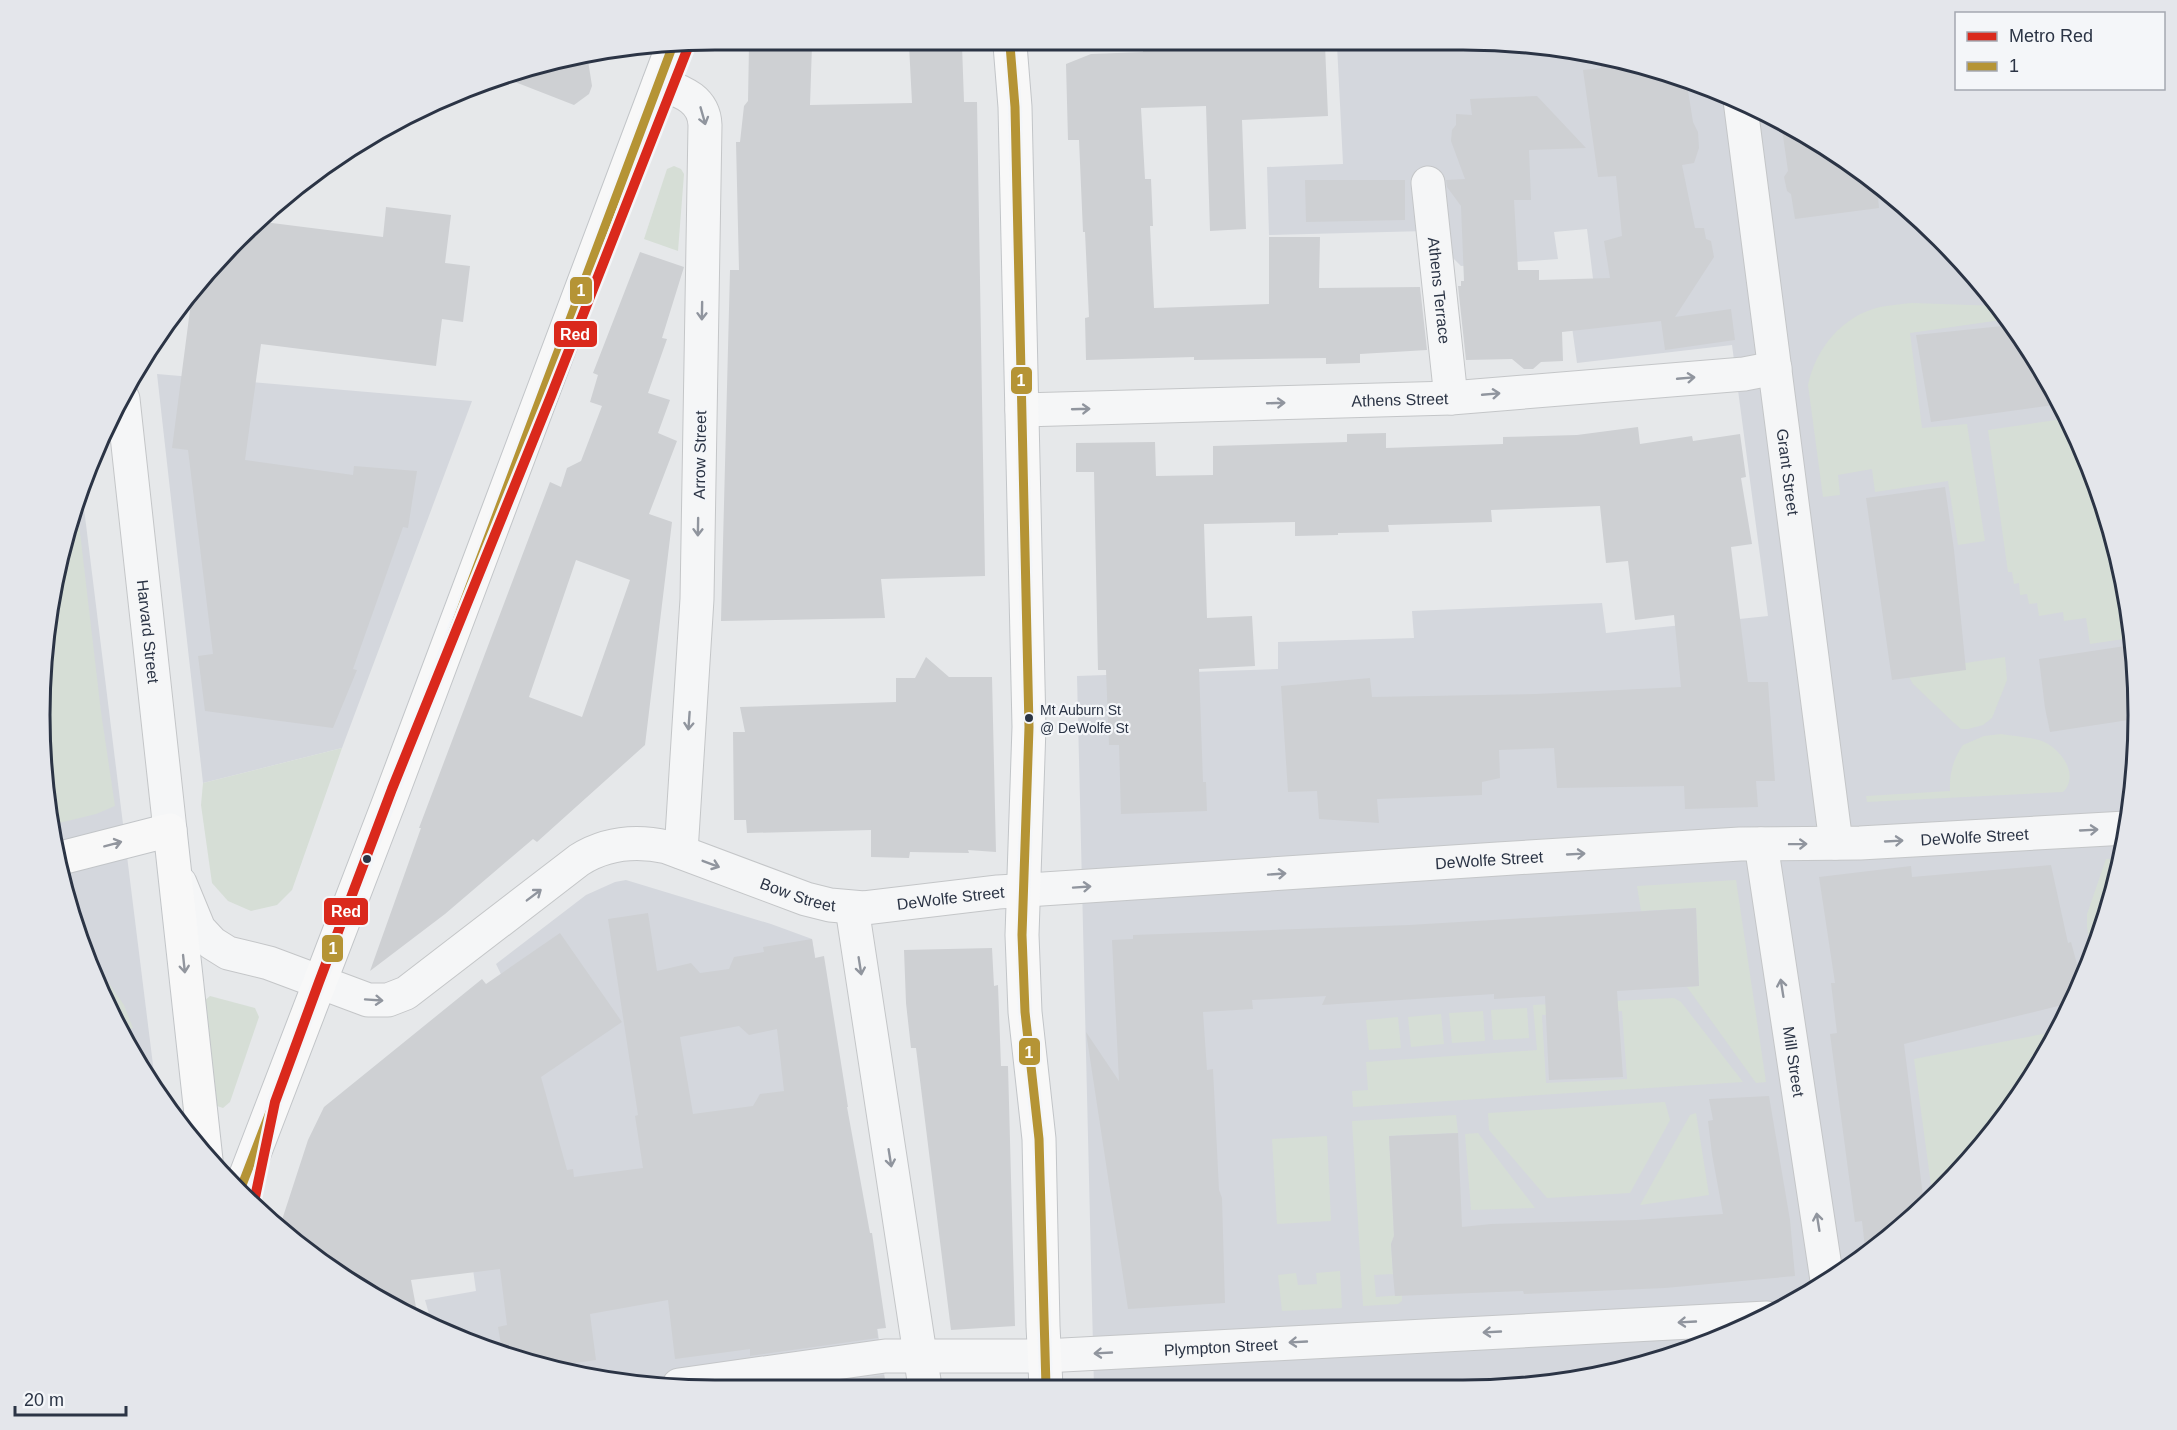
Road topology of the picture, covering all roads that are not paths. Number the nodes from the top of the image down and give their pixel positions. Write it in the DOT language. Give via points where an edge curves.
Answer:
graph roads {
  1 [pos="1010,50"];
  2 [pos="671,51"];
  3 [pos="659,83"];
  4 [pos="1741,111"];
  5 [pos="1428,183"];
  6 [pos="1775,368"];
  7 [pos="1451,398"];
  8 [pos="124,410"];
  9 [pos="1022,410"];
  10 [pos="2118,828"];
  11 [pos="170,830"];
  12 [pos="1836,843"];
  13 [pos="1761,844"];
  14 [pos="681,852"];
  15 [pos="65,857"];
  16 [pos="174,864"];
  17 [pos="1024,891"];
  18 [pos="852,908"];
  19 [pos="319,982"];
  20 [pos="204,1141"];
  21 [pos="242,1184"];
  22 [pos="1826,1272"];
  23 [pos="1738,1320"];
  24 [pos="922,1371"];
  25 [pos="1045,1372"];
  26 [pos="715,1380"];
  1 -- 9 [label="main road"];
  2 -- 3 [label="main road"];
  3 -- 14 [label="street, Arrow Street, one-way" via="694,100 703,111 705,125 697,599"];
  3 -- 19 [label="main road"];
  4 -- 6 [label="street, Grant Street"];
  5 -- 7 [label="street, Athens Terrace"];
  7 -- 6 [label="street, Athens Street, one-way" via="1744,374"];
  6 -- 12 [label="street, Grant Street"];
  9 -- 7 [label="street, Athens Street, one-way"];
  8 -- 11 [label="street, Harvard Street"];
  9 -- 17 [label="main road" via="1029,727"];
  12 -- 10 [label="street, DeWolfe Street, one-way"];
  15 -- 11 [label="main road, one-way"];
  11 -- 16 [label="main road, Harvard Street"];
  13 -- 12 [label="street, DeWolfe Street, one-way"];
  17 -- 13 [label="street, DeWolfe Street, one-way"];
  22 -- 13 [label="street, Mill Street, one-way"];
  14 -- 18 [label="street, Bow Street, one-way" via="806,899"];
  19 -- 14 [label="street, Bow Street, one-way" via="368,1000 395,998 579,860 598,850 643,843"];
  16 -- 19 [label="street, Harvard Street" via="189,909 212,943 233,955 269,963"];
  16 -- 20 [label="main road, Harvard Street, one-way"];
  17 -- 18 [label="street, DeWolfe Street"];
  17 -- 25 [label="main road" via="1025,1012 1039,1139"];
  18 -- 24 [label="street, Bow Street, one-way"];
  19 -- 21 [label="main road"];
  23 -- 25 [label="street, Plympton Street, one-way"];
  24 -- 25 [label="street, Plympton Street" via="994,1358"];
  24 -- 26 [label="street, Plympton Street" via="885,1356"];
}
